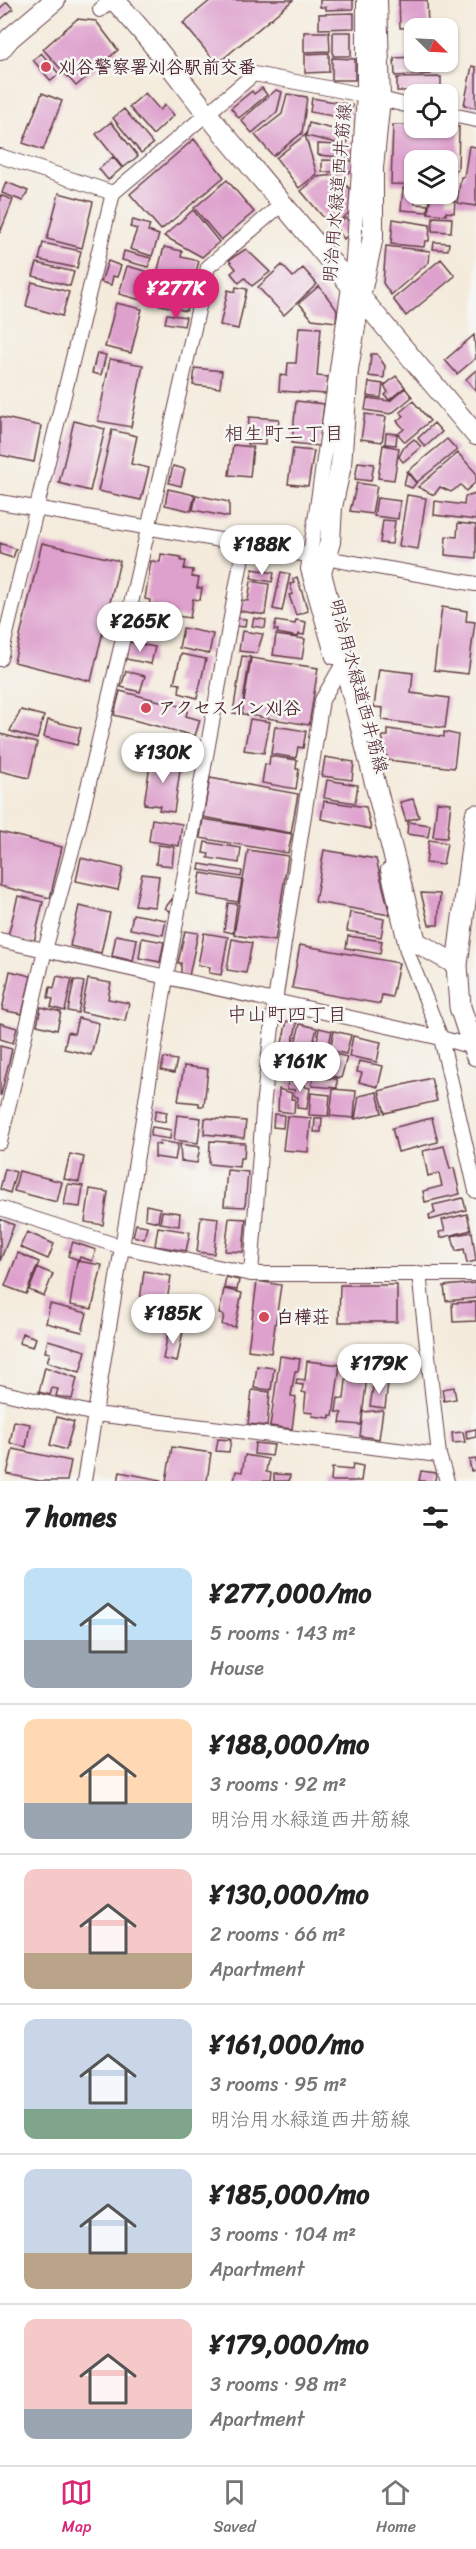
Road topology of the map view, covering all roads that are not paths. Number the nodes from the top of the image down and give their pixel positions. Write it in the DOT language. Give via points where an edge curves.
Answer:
graph roads {
  1 [pos="55,0"];
  2 [pos="364,0"];
  3 [pos="377,0"];
  4 [pos="108,3"];
  5 [pos="0,50"];
  6 [pos="372,97"];
  7 [pos="404,105"];
  8 [pos="207,114"];
  9 [pos="458,116"];
  10 [pos="476,120"];
  11 [pos="0,156"];
  12 [pos="113,194"];
  13 [pos="282,204"];
  14 [pos="354,290"];
  15 [pos="476,435"];
  16 [pos="0,502"];
  17 [pos="37,507"];
  18 [pos="147,529"];
  19 [pos="243,545"];
  20 [pos="317,558"];
  21 [pos="476,584"];
  22 [pos="0,658"];
  23 [pos="341,668"];
  24 [pos="476,815"];
  25 [pos="0,940"];
  26 [pos="45,950"];
  27 [pos="457,966"];
  28 [pos="166,978"];
  29 [pos="275,1001"];
  30 [pos="441,1038"];
  31 [pos="475,1050"];
  32 [pos="0,1142"];
  33 [pos="476,1191"];
  34 [pos="0,1208"];
  35 [pos="122,1247"];
  36 [pos="419,1273"];
  37 [pos="251,1274"];
  38 [pos="476,1274"];
  39 [pos="0,1392"];
  40 [pos="95,1414"];
  41 [pos="439,1455"];
  42 [pos="84,1481"];
  43 [pos="447,1481"];
  1 -- 5 [label="street"];
  2 -- 6 [label="street, 明治用水緑道西井筋線"];
  3 -- 6 [label="street"];
  4 -- 8 [label="street" via="175,72"];
  6 -- 7 [label="street"];
  6 -- 8 [label="street" via="254,74"];
  6 -- 14 [label="street" via="374,237"];
  8 -- 12 [label="street"];
  8 -- 13 [label="street"];
  9 -- 10 [label="street"];
  11 -- 12 [label="street"];
  12 -- 17 [label="street"];
  13 -- 14 [label="street"];
  13 -- 18 [label="street" via="208,267"];
  14 -- 15 [label="street"];
  14 -- 20 [label="street" via="341,465 330,542"];
  16 -- 17 [label="street"];
  17 -- 18 [label="street"];
  17 -- 22 [label="street"];
  18 -- 19 [label="street"];
  18 -- 26 [label="street" via="79,825"];
  19 -- 20 [label="street"];
  19 -- 28 [label="street"];
  20 -- 21 [label="street"];
  20 -- 23 [label="street"];
  23 -- 27 [label="street" via="416,942"];
  23 -- 29 [label="street" via="322,700"];
  23 -- 30 [label="street, 明治用水緑道西井筋線" via="408,951"];
  24 -- 27 [label="main road"];
  25 -- 26 [label="street"];
  26 -- 28 [label="street"];
  26 -- 32 [label="street"];
  27 -- 31 [label="main road" via="460,1007"];
  28 -- 29 [label="street"];
  28 -- 35 [label="street"];
  29 -- 30 [label="street"];
  29 -- 37 [label="street"];
  30 -- 31 [label="street"];
  30 -- 33 [label="street, 明治用水緑道西井筋線"];
  34 -- 35 [label="street"];
  35 -- 37 [label="street"];
  35 -- 40 [label="street"];
  36 -- 37 [label="street"];
  36 -- 38 [label="street"];
  36 -- 41 [label="street"];
  39 -- 40 [label="street"];
  40 -- 41 [label="street"];
  40 -- 42 [label="street"];
  41 -- 43 [label="street"];
}
